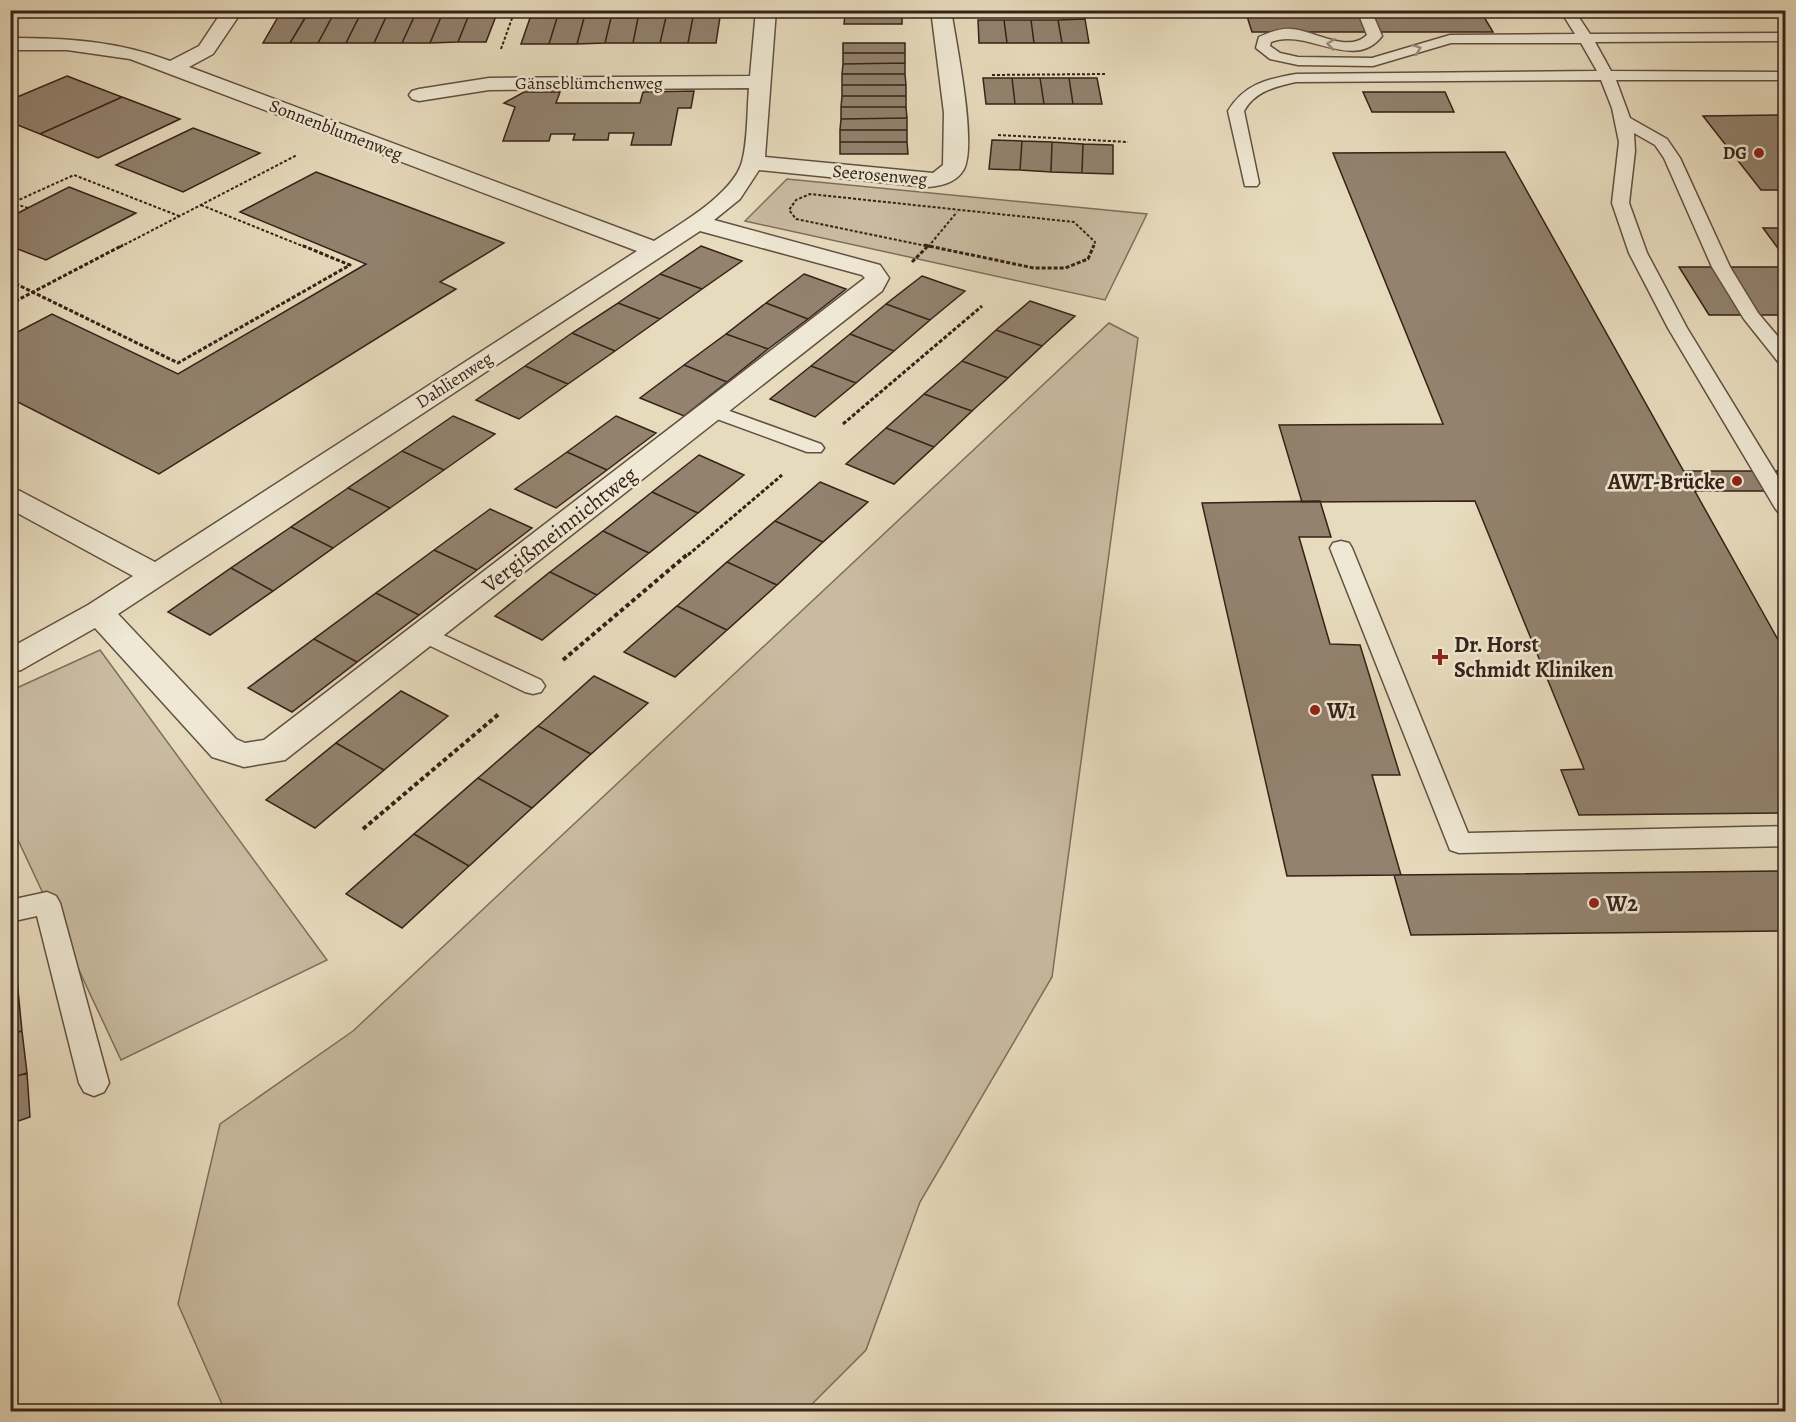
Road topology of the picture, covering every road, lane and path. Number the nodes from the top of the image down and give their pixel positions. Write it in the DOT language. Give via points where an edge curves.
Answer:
graph roads {
  1 [pos="304,10"];
  2 [pos="766,10"];
  3 [pos="1364,10"];
  4 [pos="1567,10"];
  5 [pos="233,11"];
  6 [pos="942,14"];
  7 [pos="1095,15"];
  8 [pos="1447,25"];
  9 [pos="1785,37"];
  10 [pos="1585,38"];
  11 [pos="1460,39"];
  12 [pos="10,44"];
  13 [pos="172,68"];
  14 [pos="1105,74"];
  15 [pos="1606,75"];
  16 [pos="949,76"];
  17 [pos="1785,76"];
  18 [pos="761,82"];
  19 [pos="418,95"];
  20 [pos="1623,120"];
  21 [pos="341,132"];
  22 [pos="956,134"];
  23 [pos="1128,142"];
  24 [pos="753,163"];
  25 [pos="950,173"];
  26 [pos="1251,183"];
  27 [pos="201,205"];
  28 [pos="28,208"];
  29 [pos="961,208"];
  30 [pos="180,216"];
  31 [pos="697,223"];
  32 [pos="928,246"];
  33 [pos="654,249"];
  34 [pos="874,274"];
  35 [pos="10,281"];
  36 [pos="34,292"];
  37 [pos="10,304"];
  38 [pos="982,306"];
  39 [pos="1785,360"];
  40 [pos="713,411"];
  41 [pos="814,448"];
  42 [pos="10,497"];
  43 [pos="1785,508"];
  44 [pos="1341,548"];
  45 [pos="156,575"];
  46 [pos="99,612"];
  47 [pos="424,634"];
  48 [pos="10,662"];
  49 [pos="533,686"];
  50 [pos="363,829"];
  51 [pos="1785,836"];
  52 [pos="10,911"];
  53 [pos="94,1083"];
  1 -- 5 [label="street"];
  2 -- 18 [label="street, Dahlienweg"];
  3 -- 11 [label="lane, one-way" via="1375,36 1358,45 1323,43 1292,33 1270,37 1262,44 1267,52 1284,59 1373,62 1439,41"];
  4 -- 10 [label="lane"];
  5 -- 13 [label="street" via="206,50"];
  6 -- 7 [label="path"];
  6 -- 16 [label="street, Seerosenweg"];
  8 -- 11 [label="lane"];
  9 -- 10 [label="lane"];
  10 -- 11 [label="lane"];
  10 -- 15 [label="lane"];
  12 -- 13 [label="street, Sonnenblumenweg" via="96,47 135,54"];
  13 -- 21 [label="street, Sonnenblumenweg"];
  14 -- 16 [label="path"];
  15 -- 17 [label="lane"];
  15 -- 20 [label="lane"];
  15 -- 26 [label="lane" via="1317,76 1271,83 1240,100 1236,111"];
  16 -- 22 [label="street, Seerosenweg"];
  18 -- 19 [label="street, Gänseblümchenweg" via="489,84"];
  18 -- 24 [label="street, Dahlienweg"];
  20 -- 39 [label="lane" via="1661,142 1672,158 1721,267 1750,315"];
  20 -- 43 [label="lane" via="1628,144 1618,192 1637,249 1665,307"];
  21 -- 27 [label="path"];
  21 -- 33 [label="street, Sonnenblumenweg"];
  22 -- 23 [label="path"];
  22 -- 25 [label="street, Seerosenweg"];
  24 -- 25 [label="street, Seerosenweg" via="928,180"];
  24 -- 31 [label="street, Dahlienweg" via="732,194"];
  25 -- 29 [label="path" via="963,196"];
  27 -- 30 [label="path"];
  27 -- 36 [label="path" via="350,265 178,363"];
  28 -- 30 [label="path" via="12,203 74,175"];
  29 -- 32 [label="path"];
  29 -- 32 [label="path" via="810,194 796,200 789,210 796,219"];
  29 -- 32 [label="path" via="1074,222 1095,242 1088,260 1065,268 1034,268"];
  30 -- 36 [label="path"];
  31 -- 33 [label="street, Dahlienweg"];
  31 -- 34 [label="street" via="871,270"];
  32 -- 34 [label="path" via="918,259"];
  33 -- 45 [label="street, Dahlienweg"];
  34 -- 40 [label="street, Vergißmeinnichtweg" via="877,278 873,286"];
  35 -- 36 [label="path"];
  36 -- 37 [label="path"];
  38 -- 41 [label="path"];
  40 -- 41 [label="lane"];
  40 -- 47 [label="street, Vergißmeinnichtweg"];
  41 -- 49 [label="path"];
  42 -- 45 [label="street"];
  44 -- 51 [label="lane" via="1459,843"];
  45 -- 46 [label="street, Dahlienweg"];
  46 -- 47 [label="street, Vergißmeinnichtweg" via="224,748 244,755 273,751"];
  46 -- 48 [label="street, Dahlienweg"];
  47 -- 49 [label="lane"];
  49 -- 50 [label="path"];
  52 -- 53 [label="lane" via="47,903"];
}
